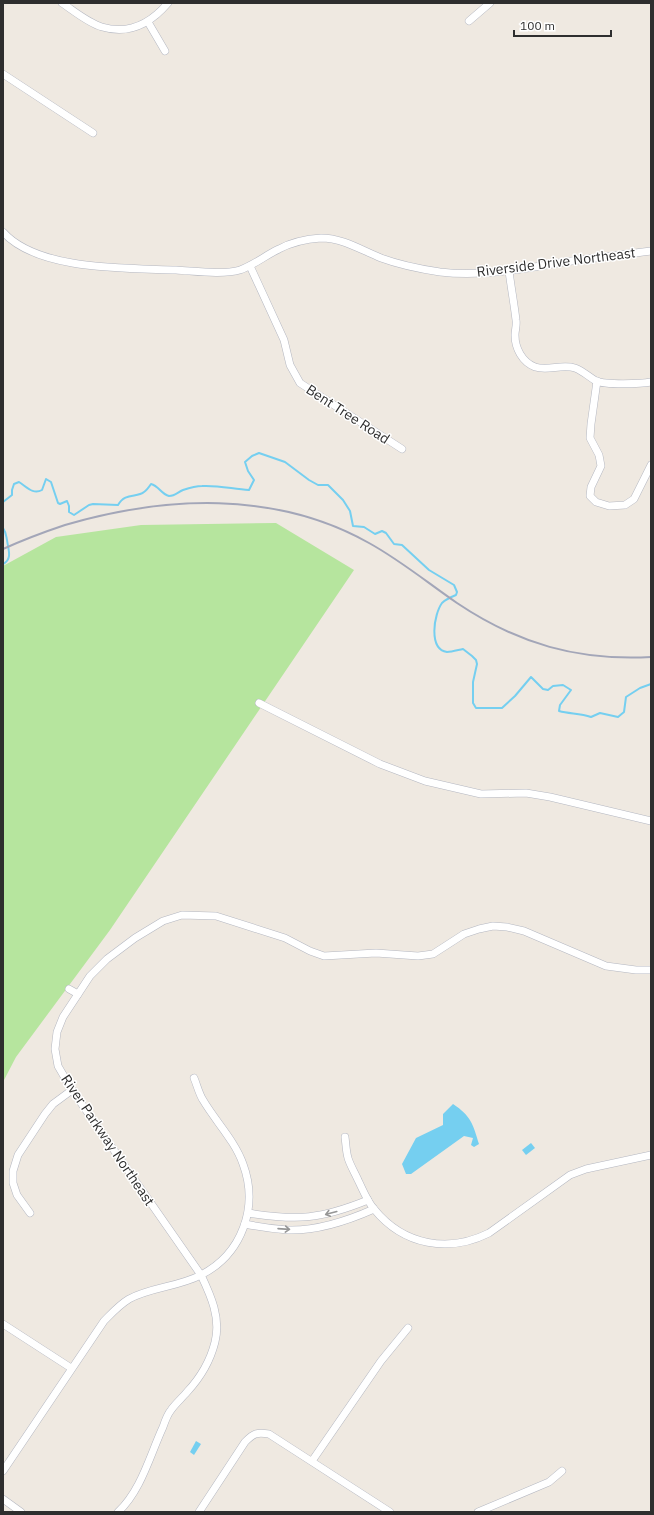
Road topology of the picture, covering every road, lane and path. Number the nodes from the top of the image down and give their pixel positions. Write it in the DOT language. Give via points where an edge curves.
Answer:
graph roads {
  1 [pos="62,3"];
  2 [pos="168,3"];
  3 [pos="490,3"];
  4 [pos="469,21"];
  5 [pos="148,22"];
  6 [pos="165,51"];
  7 [pos="3,74"];
  8 [pos="93,133"];
  9 [pos="3,232"];
  10 [pos="651,251"];
  11 [pos="250,266"];
  12 [pos="509,271"];
  13 [pos="597,381"];
  14 [pos="651,382"];
  15 [pos="402,449"];
  16 [pos="651,465"];
  17 [pos="259,704"];
  18 [pos="651,821"];
  19 [pos="651,970"];
  20 [pos="69,989"];
  21 [pos="78,994"];
  22 [pos="194,1078"];
  23 [pos="72,1090"];
  24 [pos="345,1137"];
  25 [pos="651,1154"];
  26 [pos="368,1200"];
  27 [pos="374,1209"];
  28 [pos="30,1213"];
  29 [pos="248,1213"];
  30 [pos="245,1224"];
  31 [pos="201,1275"];
  32 [pos="3,1324"];
  33 [pos="408,1328"];
  34 [pos="71,1368"];
  35 [pos="312,1461"];
  36 [pos="3,1471"];
  37 [pos="562,1471"];
  38 [pos="3,1499"];
  39 [pos="21,1512"];
  40 [pos="118,1512"];
  41 [pos="199,1512"];
  42 [pos="390,1512"];
  43 [pos="478,1512"];
  1 -- 5 [label="street" via="101,27 120,30"];
  2 -- 5 [label="street"];
  3 -- 4 [label="street"];
  5 -- 6 [label="street"];
  7 -- 8 [label="street"];
  9 -- 11 [label="street, Riverside Drive Northeast" via="26,250 89,265 227,272"];
  10 -- 12 [label="street, Riverside Drive Northeast"];
  11 -- 12 [label="street, Riverside Drive Northeast" via="288,244 323,238 340,241 411,267 442,272"];
  11 -- 15 [label="street, Bent Tree Road" via="284,340 290,365 300,383"];
  12 -- 13 [label="street" via="516,322 515,336 517,349 522,357 535,367 575,368"];
  13 -- 14 [label="street"];
  13 -- 16 [label="street" via="590,438 599,455 601,466 591,487 590,496 596,502 609,506 625,505 634,499"];
  17 -- 18 [label="street" via="380,764 425,781 481,794 526,793 550,797"];
  19 -- 21 [label="street, River Parkway Northeast" via="606,966 524,931 507,927 493,926 464,934 433,954 418,956 376,953 324,956 285,938 216,916 182,915 163,922 135,938 106,959"];
  20 -- 21 [label="street"];
  21 -- 23 [label="street, River Parkway Northeast" via="63,1017 57,1032 55,1049 58,1066"];
  22 -- 29 [label="street" via="202,1099 235,1147 243,1164 250,1195"];
  23 -- 28 [label="street" via="53,1104 18,1155 13,1171 13,1183 17,1195"];
  23 -- 31 [label="street, River Parkway Northeast"];
  24 -- 26 [label="street" via="348,1158"];
  25 -- 27 [label="street" via="570,1175 490,1233 458,1244 425,1242 411,1238 383,1219"];
  26 -- 27 [label="street"];
  26 -- 29 [label="street, one-way" via="329,1214 308,1218 290,1219"];
  30 -- 27 [label="street, one-way" via="289,1230 310,1229 351,1219"];
  29 -- 30 [label="street"];
  30 -- 31 [label="street" via="231,1251 218,1264"];
  31 -- 34 [label="street" via="144,1293 116,1308"];
  31 -- 40 [label="street, River Parkway Northeast" via="213,1299 216,1321 215,1341 206,1368 171,1410 138,1488"];
  32 -- 34 [label="street"];
  33 -- 35 [label="street" via="381,1361"];
  34 -- 36 [label="street"];
  35 -- 41 [label="street" via="269,1434 260,1432 245,1442"];
  35 -- 42 [label="street"];
  37 -- 43 [label="street" via="550,1482"];
  38 -- 39 [label="street"];
}
